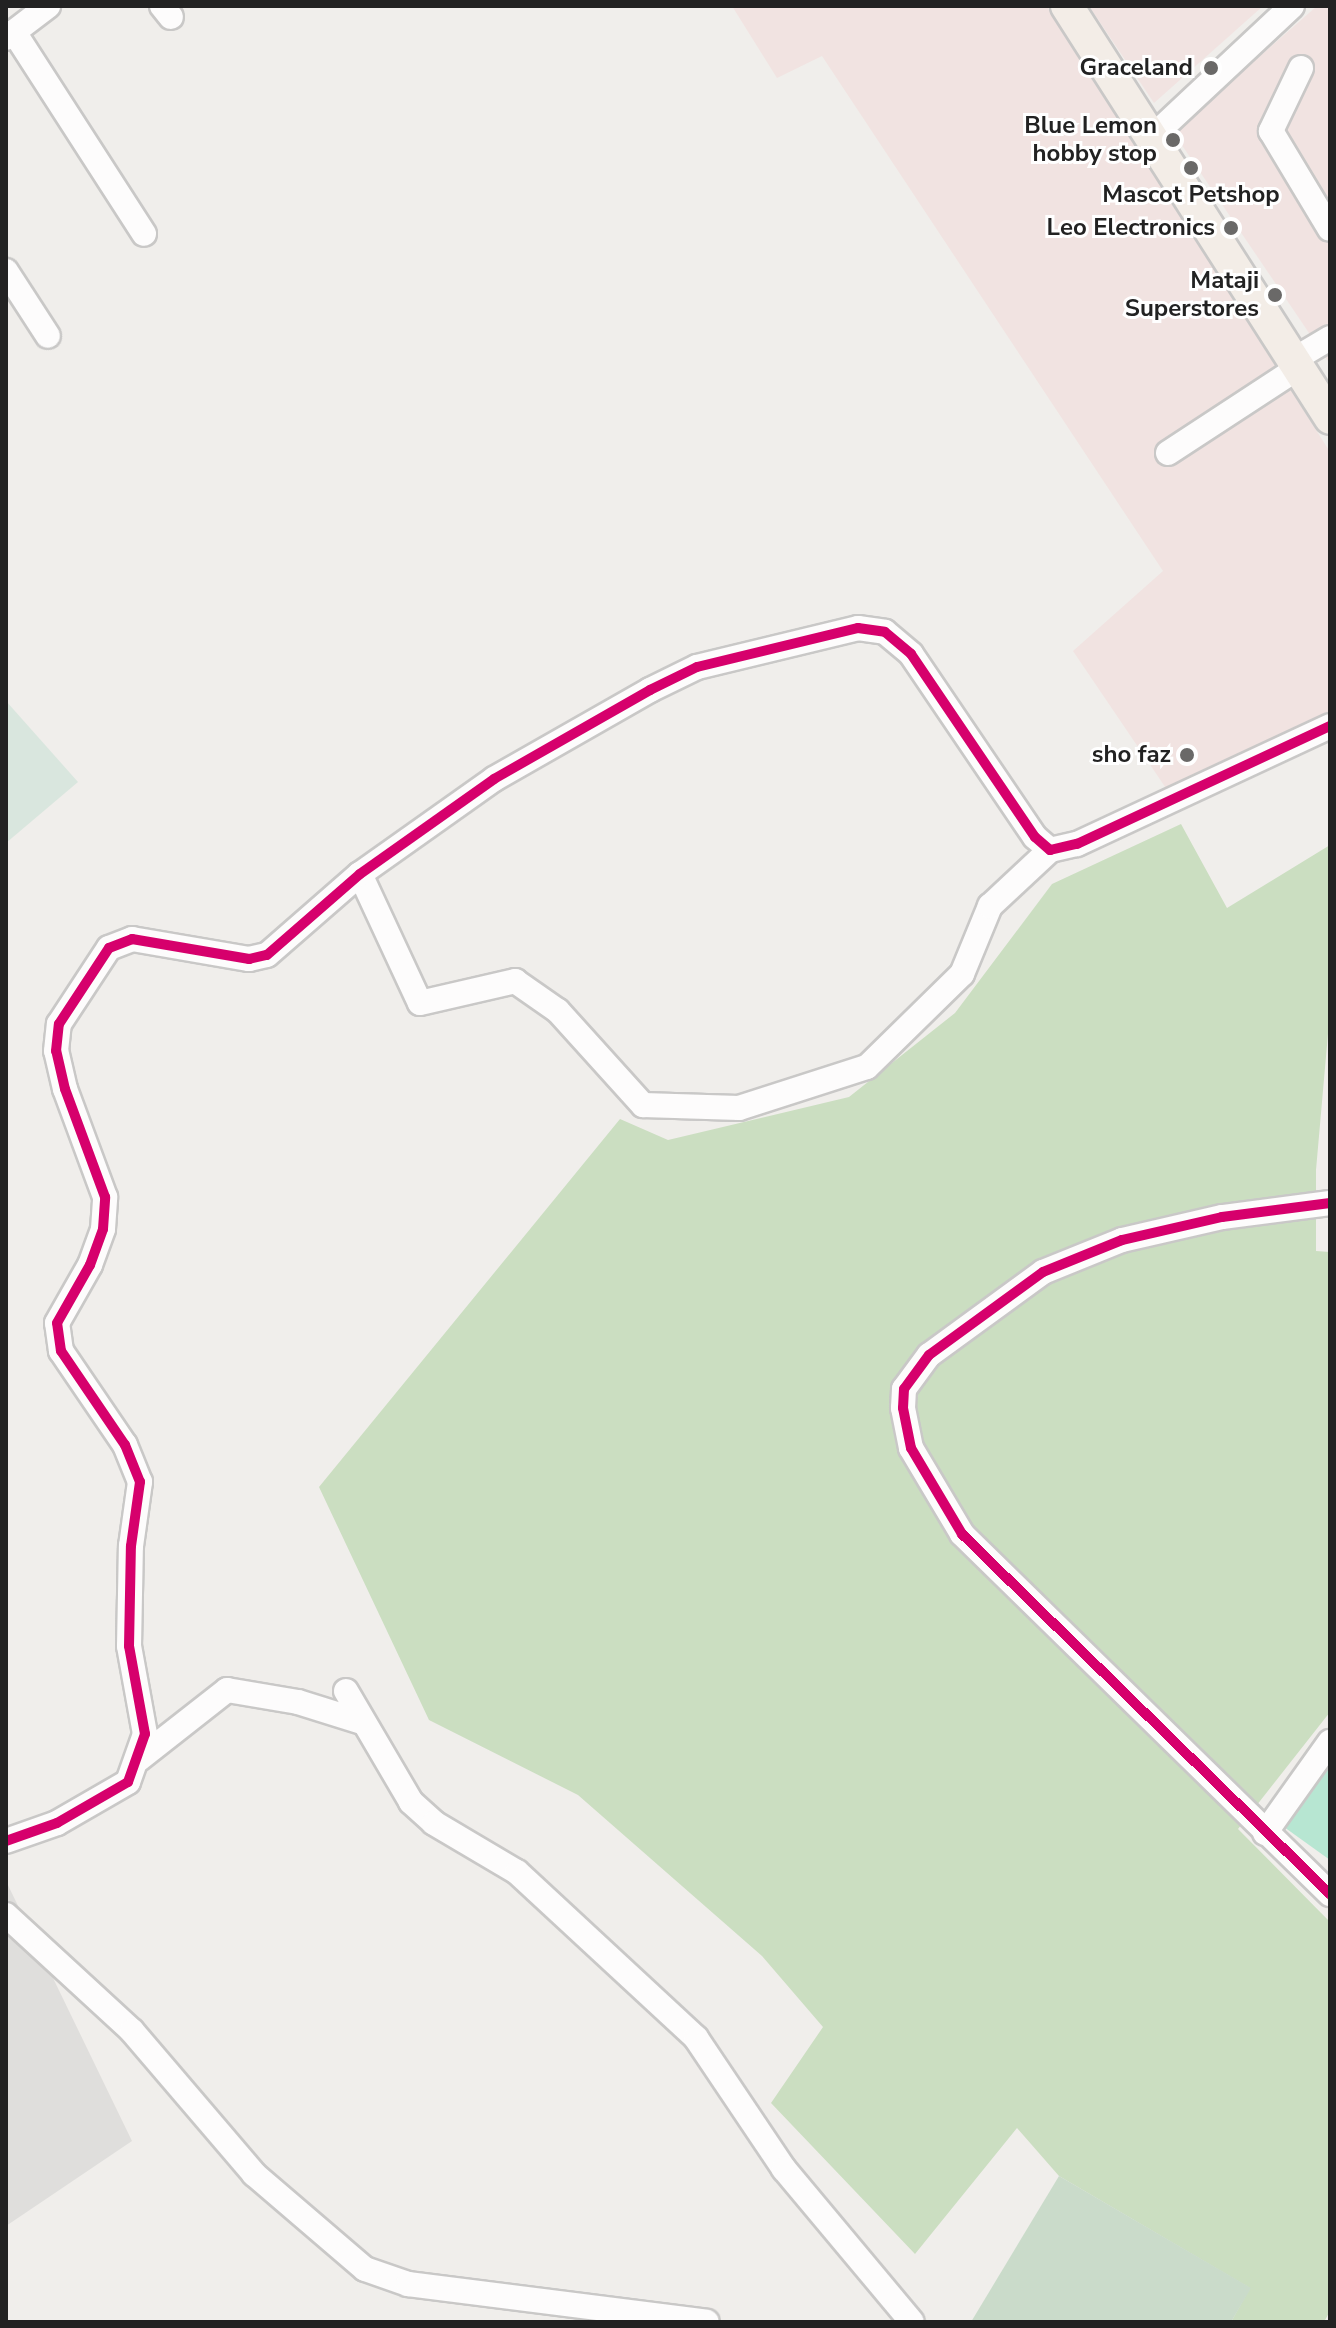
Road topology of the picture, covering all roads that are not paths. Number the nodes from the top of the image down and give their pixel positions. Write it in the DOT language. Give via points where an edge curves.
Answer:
graph roads {
  1 [pos="48,6"];
  2 [pos="1067,6"];
  3 [pos="1292,6"];
  4 [pos="10,35"];
  5 [pos="1301,68"];
  6 [pos="1151,138"];
  7 [pos="1330,229"];
  8 [pos="144,234"];
  9 [pos="6,271"];
  10 [pos="48,336"];
  11 [pos="1330,338"];
  12 [pos="1295,364"];
  13 [pos="1330,418"];
  14 [pos="1168,453"];
  15 [pos="1330,726"];
  16 [pos="1050,850"];
  17 [pos="360,874"];
  18 [pos="1330,1203"];
  19 [pos="346,1691"];
  20 [pos="362,1722"];
  21 [pos="1330,1742"];
  22 [pos="139,1759"];
  23 [pos="1265,1833"];
  24 [pos="6,1841"];
  25 [pos="1330,1894"];
  26 [pos="6,1915"];
  27 [pos="707,2322"];
  28 [pos="911,2322"];
  1 -- 4 [label="street"];
  2 -- 6 [label="main road"];
  3 -- 6 [label="street"];
  4 -- 8 [label="street"];
  5 -- 7 [label="street" via="1271,131"];
  6 -- 12 [label="main road"];
  9 -- 10 [label="street"];
  11 -- 12 [label="street"];
  12 -- 13 [label="main road"];
  12 -- 14 [label="street"];
  15 -- 16 [label="street" via="1077,844"];
  16 -- 17 [label="street" via="1035,837 911,654 885,632 858,628 697,667 494,779"];
  16 -- 17 [label="street" via="990,906 962,974 867,1067 739,1108 643,1105 558,1011 515,981 420,1003"];
  17 -- 22 [label="street" via="267,955 249,959 132,939 109,948 59,1024 56,1051 65,1089 105,1197 103,1229 90,1265 57,1323 61,1351 125,1445 140,1482 131,1546 129,1646 145,1734"];
  18 -- 23 [label="street" via="1222,1217 1122,1240 1043,1272 929,1355 904,1389 911,1448 962,1534"];
  19 -- 20 [label="street"];
  20 -- 22 [label="street" via="298,1702 227,1690"];
  20 -- 28 [label="street" via="411,1802 434,1823 517,1872 696,2038 784,2169"];
  21 -- 23 [label="street"];
  22 -- 24 [label="street" via="128,1782 101,1801"];
  23 -- 25 [label="street"];
  26 -- 27 [label="street" via="132,2031 254,2174 365,2269 408,2284"];
}
